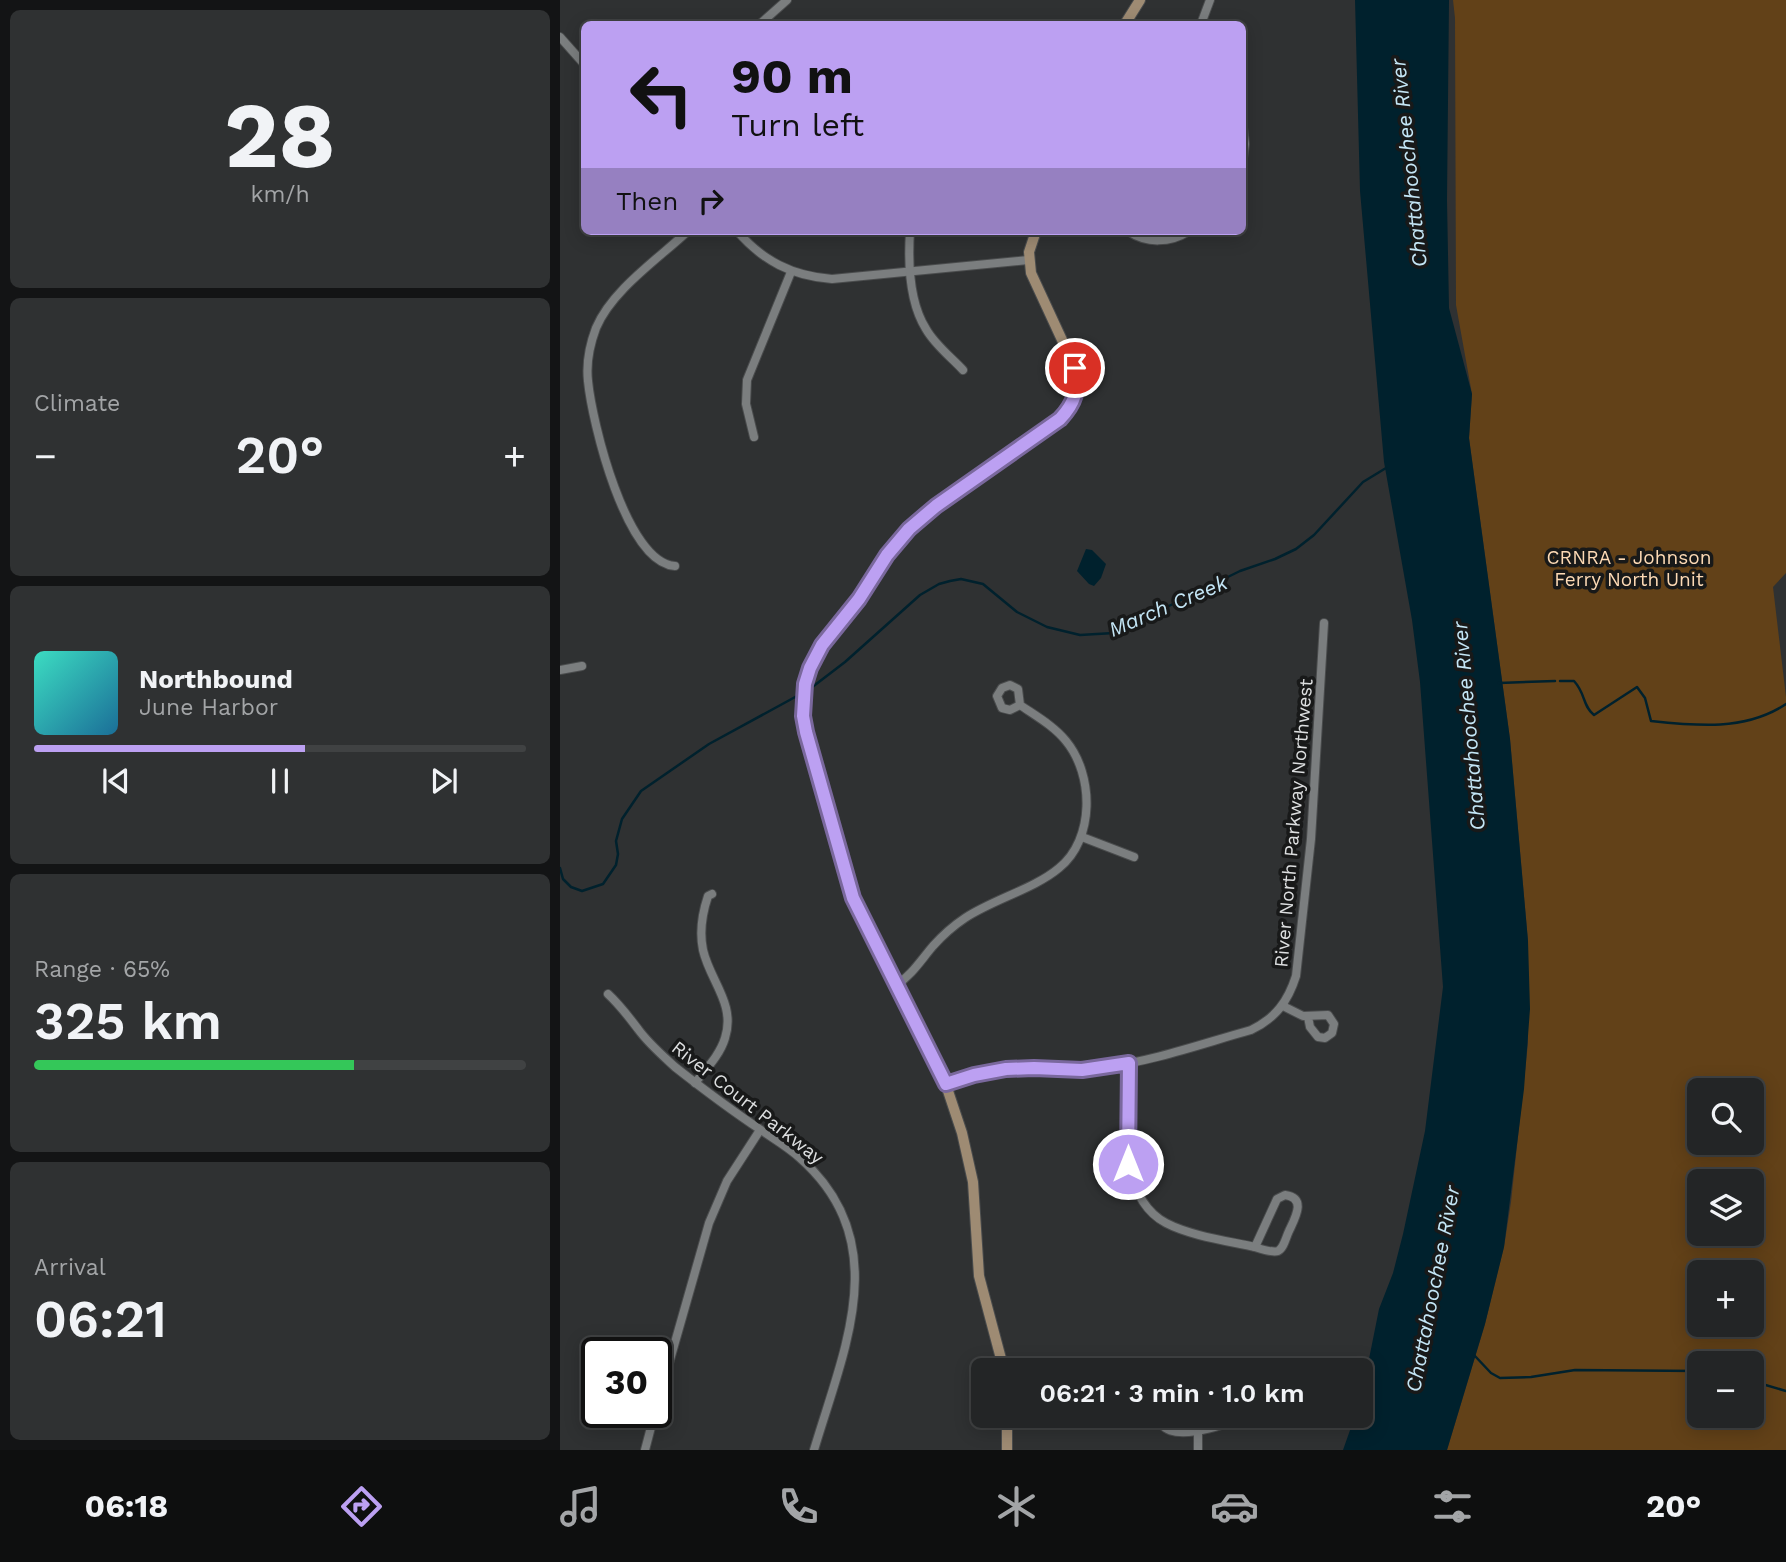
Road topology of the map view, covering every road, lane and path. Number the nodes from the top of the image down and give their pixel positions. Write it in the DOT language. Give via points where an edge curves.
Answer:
graph roads {
  1 [pos="787,0"];
  2 [pos="1140,0"];
  3 [pos="1210,0"];
  4 [pos="763,21"];
  5 [pos="1127,21"];
  6 [pos="1202,21"];
  7 [pos="560,37"];
  8 [pos="581,61"];
  9 [pos="684,235"];
  10 [pos="741,235"];
  11 [pos="910,235"];
  12 [pos="1035,235"];
  13 [pos="1134,235"];
  14 [pos="1182,235"];
  15 [pos="1028,260"];
  16 [pos="791,272"];
  17 [pos="911,272"];
  18 [pos="963,370"];
  19 [pos="754,437"];
  20 [pos="675,566"];
  21 [pos="1324,623"];
  22 [pos="582,666"];
  23 [pos="560,670"];
  24 [pos="1020,705"];
  25 [pos="1082,837"];
  26 [pos="1134,858"];
  27 [pos="712,894"];
  28 [pos="896,985"];
  29 [pos="608,994"];
  30 [pos="1283,1006"];
  31 [pos="1308,1017"];
  32 [pos="1129,1063"];
  33 [pos="695,1083"];
  34 [pos="946,1084"];
  35 [pos="760,1130"];
  36 [pos="1255,1247"];
  37 [pos="672,1354"];
  38 [pos="1001,1358"];
  39 [pos="651,1428"];
  40 [pos="1007,1428"];
  41 [pos="1163,1428"];
  42 [pos="1207,1428"];
  43 [pos="1198,1431"];
  44 [pos="645,1450"];
  45 [pos="814,1450"];
  46 [pos="1007,1450"];
  47 [pos="1198,1450"];
  1 -- 4 [label="street"];
  2 -- 5 [label="street"];
  3 -- 6 [label="street"];
  7 -- 8 [label="street"];
  9 -- 20 [label="street" via="623,290 604,314 591,345 587,378 618,500 653,557"];
  10 -- 16 [label="street" via="772,263"];
  11 -- 17 [label="street"];
  12 -- 15 [label="street"];
  13 -- 14 [label="street" via="1158,241"];
  15 -- 17 [label="street"];
  15 -- 28 [label="street" via="1075,368 1077,394 1070,408 909,529 822,645 805,684 806,732 853,898"];
  16 -- 17 [label="street" via="832,279"];
  16 -- 19 [label="street" via="747,380 746,404"];
  17 -- 18 [label="street" via="924,327"];
  21 -- 30 [label="street, River North Parkway Northwest" via="1311,839 1296,976"];
  22 -- 23 [label="street"];
  24 -- 25 [label="street" via="1056,730 1075,755 1086,800"];
  25 -- 26 [label="street"];
  25 -- 28 [label="street" via="1060,868 988,904 948,931"];
  27 -- 33 [label="street" via="703,909 701,939 726,1001 728,1024 721,1049"];
  28 -- 34 [label="street"];
  29 -- 33 [label="street, River Court Parkway" via="656,1050"];
  30 -- 31 [label="street"];
  30 -- 32 [label="street, River North Parkway Northwest" via="1251,1030"];
  32 -- 34 [label="street, River North Parkway Northwest" via="1082,1070 1006,1069"];
  32 -- 36 [label="street" via="1128,1164 1138,1195 1165,1222"];
  33 -- 35 [label="street, River Court Parkway"];
  34 -- 38 [label="street" via="974,1182 979,1276"];
  35 -- 37 [label="street" via="727,1181 709,1223"];
  35 -- 45 [label="street, River Court Parkway" via="801,1159 830,1192 854,1254 851,1323"];
  36 -- 36 [label="street" via="1277,1199 1293,1197 1298,1210 1281,1248"];
  39 -- 44 [label="street"];
  40 -- 46 [label="street"];
  41 -- 43 [label="street"];
  42 -- 43 [label="street"];
  43 -- 47 [label="street"];
}
